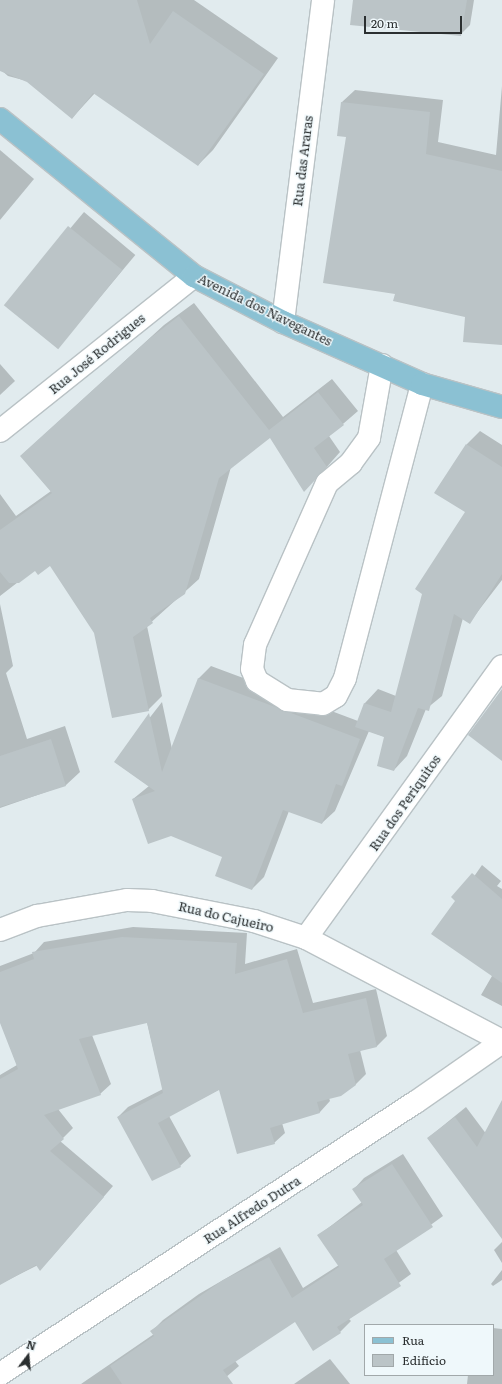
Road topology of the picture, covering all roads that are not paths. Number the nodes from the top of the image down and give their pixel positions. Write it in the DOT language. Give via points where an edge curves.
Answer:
graph roads {
  1 [pos="323,0"];
  2 [pos="0,119"];
  3 [pos="194,276"];
  4 [pos="283,322"];
  5 [pos="382,365"];
  6 [pos="422,384"];
  7 [pos="502,407"];
  8 [pos="0,431"];
  9 [pos="502,666"];
  10 [pos="0,930"];
  11 [pos="306,938"];
  12 [pos="502,1042"];
  13 [pos="0,1374"];
  1 -- 4 [label="street, Rua das Araras"];
  2 -- 3 [label="main road, Avenida dos Navegantes"];
  3 -- 4 [label="main road, Avenida dos Navegantes"];
  3 -- 8 [label="street, Rua José Rodrigues"];
  4 -- 5 [label="main road, Avenida dos Navegantes"];
  5 -- 6 [label="main road, Avenida dos Navegantes"];
  5 -- 6 [label="street" via="369,438 352,463 327,483 255,646 252,669 257,681 287,700 323,704 336,696 345,678"];
  6 -- 7 [label="main road, Avenida dos Navegantes"];
  9 -- 11 [label="street, Rua dos Periquitos"];
  10 -- 11 [label="street, Rua do Cajueiro" via="37,916 127,900 152,901 254,921"];
  11 -- 12 [label="street, Rua do Cajueiro"];
  12 -- 13 [label="street, Rua Alfredo Dutra" via="416,1102"];
}
